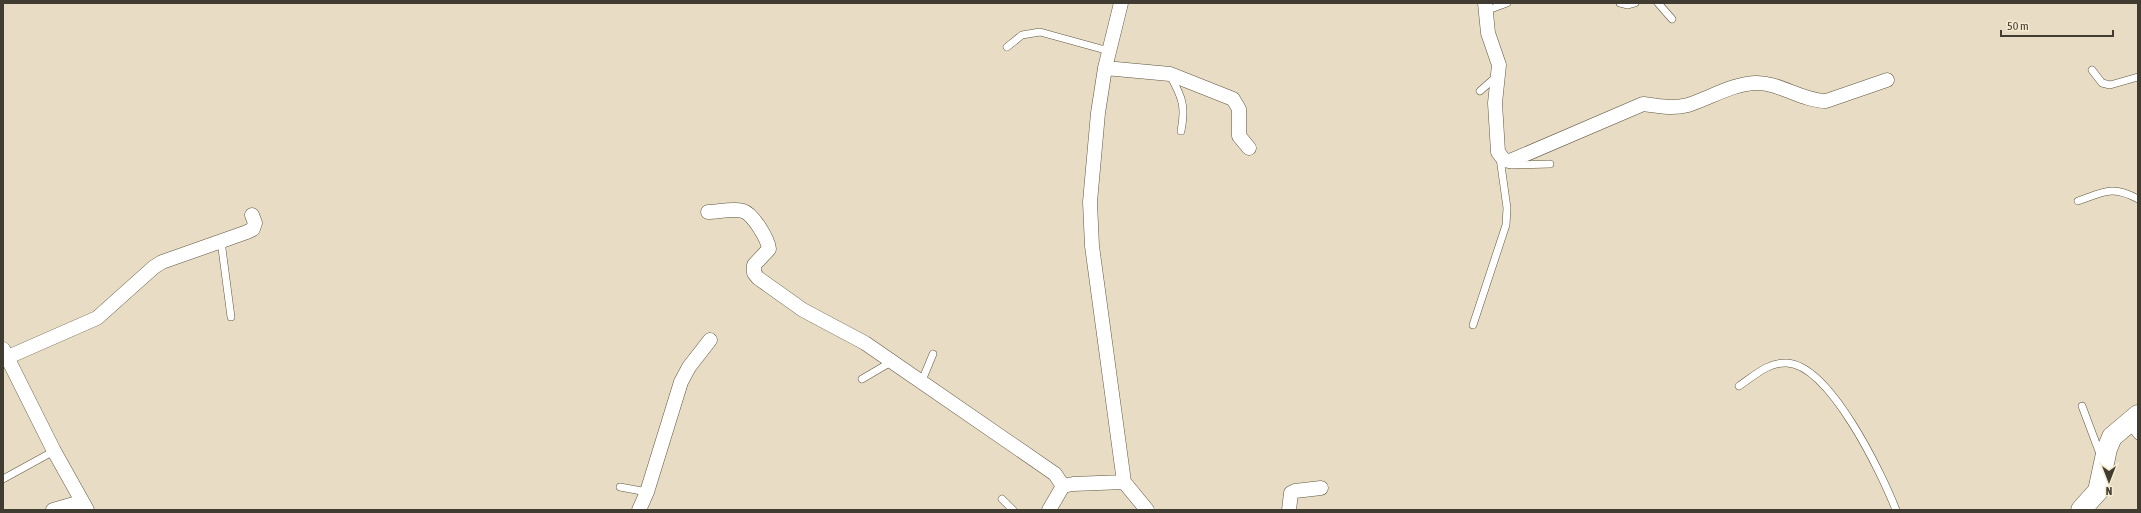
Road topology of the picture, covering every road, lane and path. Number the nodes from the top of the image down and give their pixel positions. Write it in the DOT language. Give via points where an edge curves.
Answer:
graph roads {
  1 [pos="1120,3"];
  2 [pos="1507,3"];
  3 [pos="1620,3"];
  4 [pos="1635,3"];
  5 [pos="1658,3"];
  6 [pos="1485,7"];
  7 [pos="1672,19"];
  8 [pos="1007,47"];
  9 [pos="1109,51"];
  10 [pos="1105,68"];
  11 [pos="2092,70"];
  12 [pos="1170,74"];
  13 [pos="1499,74"];
  14 [pos="2138,77"];
  15 [pos="1887,80"];
  16 [pos="1480,92"];
  17 [pos="1181,131"];
  18 [pos="1249,148"];
  19 [pos="1501,162"];
  20 [pos="1550,164"];
  21 [pos="2138,199"];
  22 [pos="2078,201"];
  23 [pos="708,212"];
  24 [pos="252,215"];
  25 [pos="220,241"];
  26 [pos="231,317"];
  27 [pos="1473,325"];
  28 [pos="710,340"];
  29 [pos="5,353"];
  30 [pos="933,354"];
  31 [pos="891,362"];
  32 [pos="862,378"];
  33 [pos="921,383"];
  34 [pos="1739,386"];
  35 [pos="2082,406"];
  36 [pos="2135,425"];
  37 [pos="54,451"];
  38 [pos="2104,464"];
  39 [pos="3,479"];
  40 [pos="1124,482"];
  41 [pos="1063,486"];
  42 [pos="620,487"];
  43 [pos="1321,488"];
  44 [pos="647,492"];
  45 [pos="1002,499"];
  46 [pos="84,506"];
  47 [pos="53,510"];
  48 [pos="639,510"];
  49 [pos="1013,510"];
  50 [pos="1049,510"];
  51 [pos="1147,510"];
  52 [pos="1289,510"];
  53 [pos="1896,510"];
  54 [pos="2081,510"];
  1 -- 9 [label="street"];
  2 -- 6 [label="lane"];
  3 -- 4 [label="lane"];
  5 -- 7 [label="lane"];
  6 -- 13 [label="street" via="1487,28 1496,53"];
  8 -- 9 [label="lane" via="1022,35 1040,32"];
  9 -- 10 [label="street"];
  10 -- 12 [label="street"];
  10 -- 40 [label="street" via="1090,202 1092,246"];
  11 -- 14 [label="lane" via="2102,83 2110,85"];
  12 -- 17 [label="lane" via="1183,102 1184,117"];
  12 -- 18 [label="street" via="1233,99 1239,109 1239,136"];
  13 -- 16 [label="lane"];
  13 -- 19 [label="street" via="1495,103"];
  15 -- 19 [label="street" via="1826,101 1815,101 1757,83 1744,84 1687,105 1663,108 1643,104 1510,161"];
  19 -- 20 [label="lane"];
  19 -- 27 [label="lane" via="1506,225"];
  21 -- 22 [label="lane" via="2123,190 2106,191"];
  23 -- 31 [label="street" via="742,210 749,214 768,240 769,249 754,265 754,272 758,278 803,310 865,343"];
  24 -- 25 [label="street" via="255,223 253,229"];
  25 -- 26 [label="lane"];
  25 -- 29 [label="street" via="154,267 97,318"];
  28 -- 44 [label="street" via="681,382"];
  29 -- 37 [label="street"];
  30 -- 33 [label="lane"];
  31 -- 32 [label="lane"];
  31 -- 33 [label="street"];
  33 -- 41 [label="street" via="1055,474"];
  34 -- 53 [label="lane" via="1773,365 1788,363 1803,367 1821,384 1853,424"];
  35 -- 38 [label="lane"];
  36 -- 38 [label="street" via="2112,438"];
  37 -- 39 [label="lane"];
  37 -- 46 [label="street"];
  38 -- 54 [label="street" via="2098,491"];
  40 -- 41 [label="street"];
  40 -- 51 [label="street"];
  41 -- 50 [label="street"];
  42 -- 44 [label="lane"];
  43 -- 52 [label="street" via="1291,493"];
  44 -- 48 [label="street"];
  45 -- 49 [label="lane"];
  46 -- 47 [label="street"];
}
